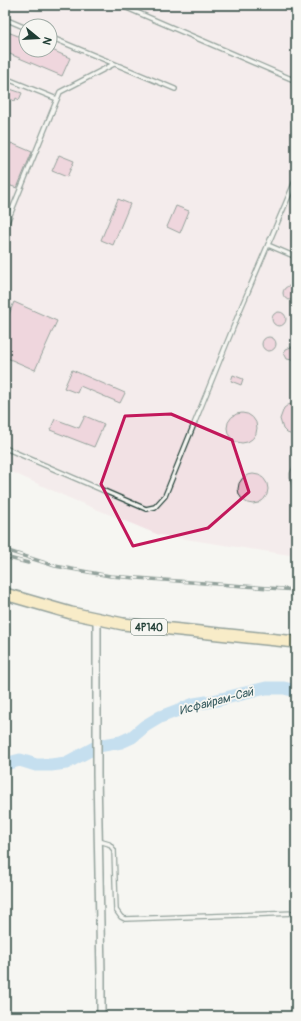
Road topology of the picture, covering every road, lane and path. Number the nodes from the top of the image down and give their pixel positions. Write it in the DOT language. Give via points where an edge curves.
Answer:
graph roads {
  1 [pos="120,5"];
  2 [pos="5,19"];
  3 [pos="18,25"];
  4 [pos="58,40"];
  5 [pos="114,64"];
  6 [pos="5,78"];
  7 [pos="296,81"];
  8 [pos="175,89"];
  9 [pos="57,99"];
  10 [pos="296,179"];
  11 [pos="5,227"];
  12 [pos="268,245"];
  13 [pos="296,257"];
  14 [pos="5,448"];
  15 [pos="5,594"];
  16 [pos="97,619"];
  17 [pos="296,642"];
  18 [pos="99,840"];
  19 [pos="296,914"];
  20 [pos="101,1016"];
  1 -- 7 [label="lane"];
  2 -- 3 [label="lane"];
  4 -- 5 [label="lane"];
  5 -- 8 [label="lane"];
  5 -- 9 [label="lane" via="60,92"];
  6 -- 9 [label="lane"];
  9 -- 11 [label="lane"];
  10 -- 12 [label="lane"];
  12 -- 13 [label="lane"];
  12 -- 14 [label="lane" via="165,496 155,507 146,509"];
  15 -- 16 [label="main road, 4P140"];
  16 -- 17 [label="main road, 4P140" via="131,625"];
  16 -- 18 [label="street"];
  18 -- 19 [label="lane" via="109,844 114,850 116,910 124,919"];
  18 -- 20 [label="street"];
}
